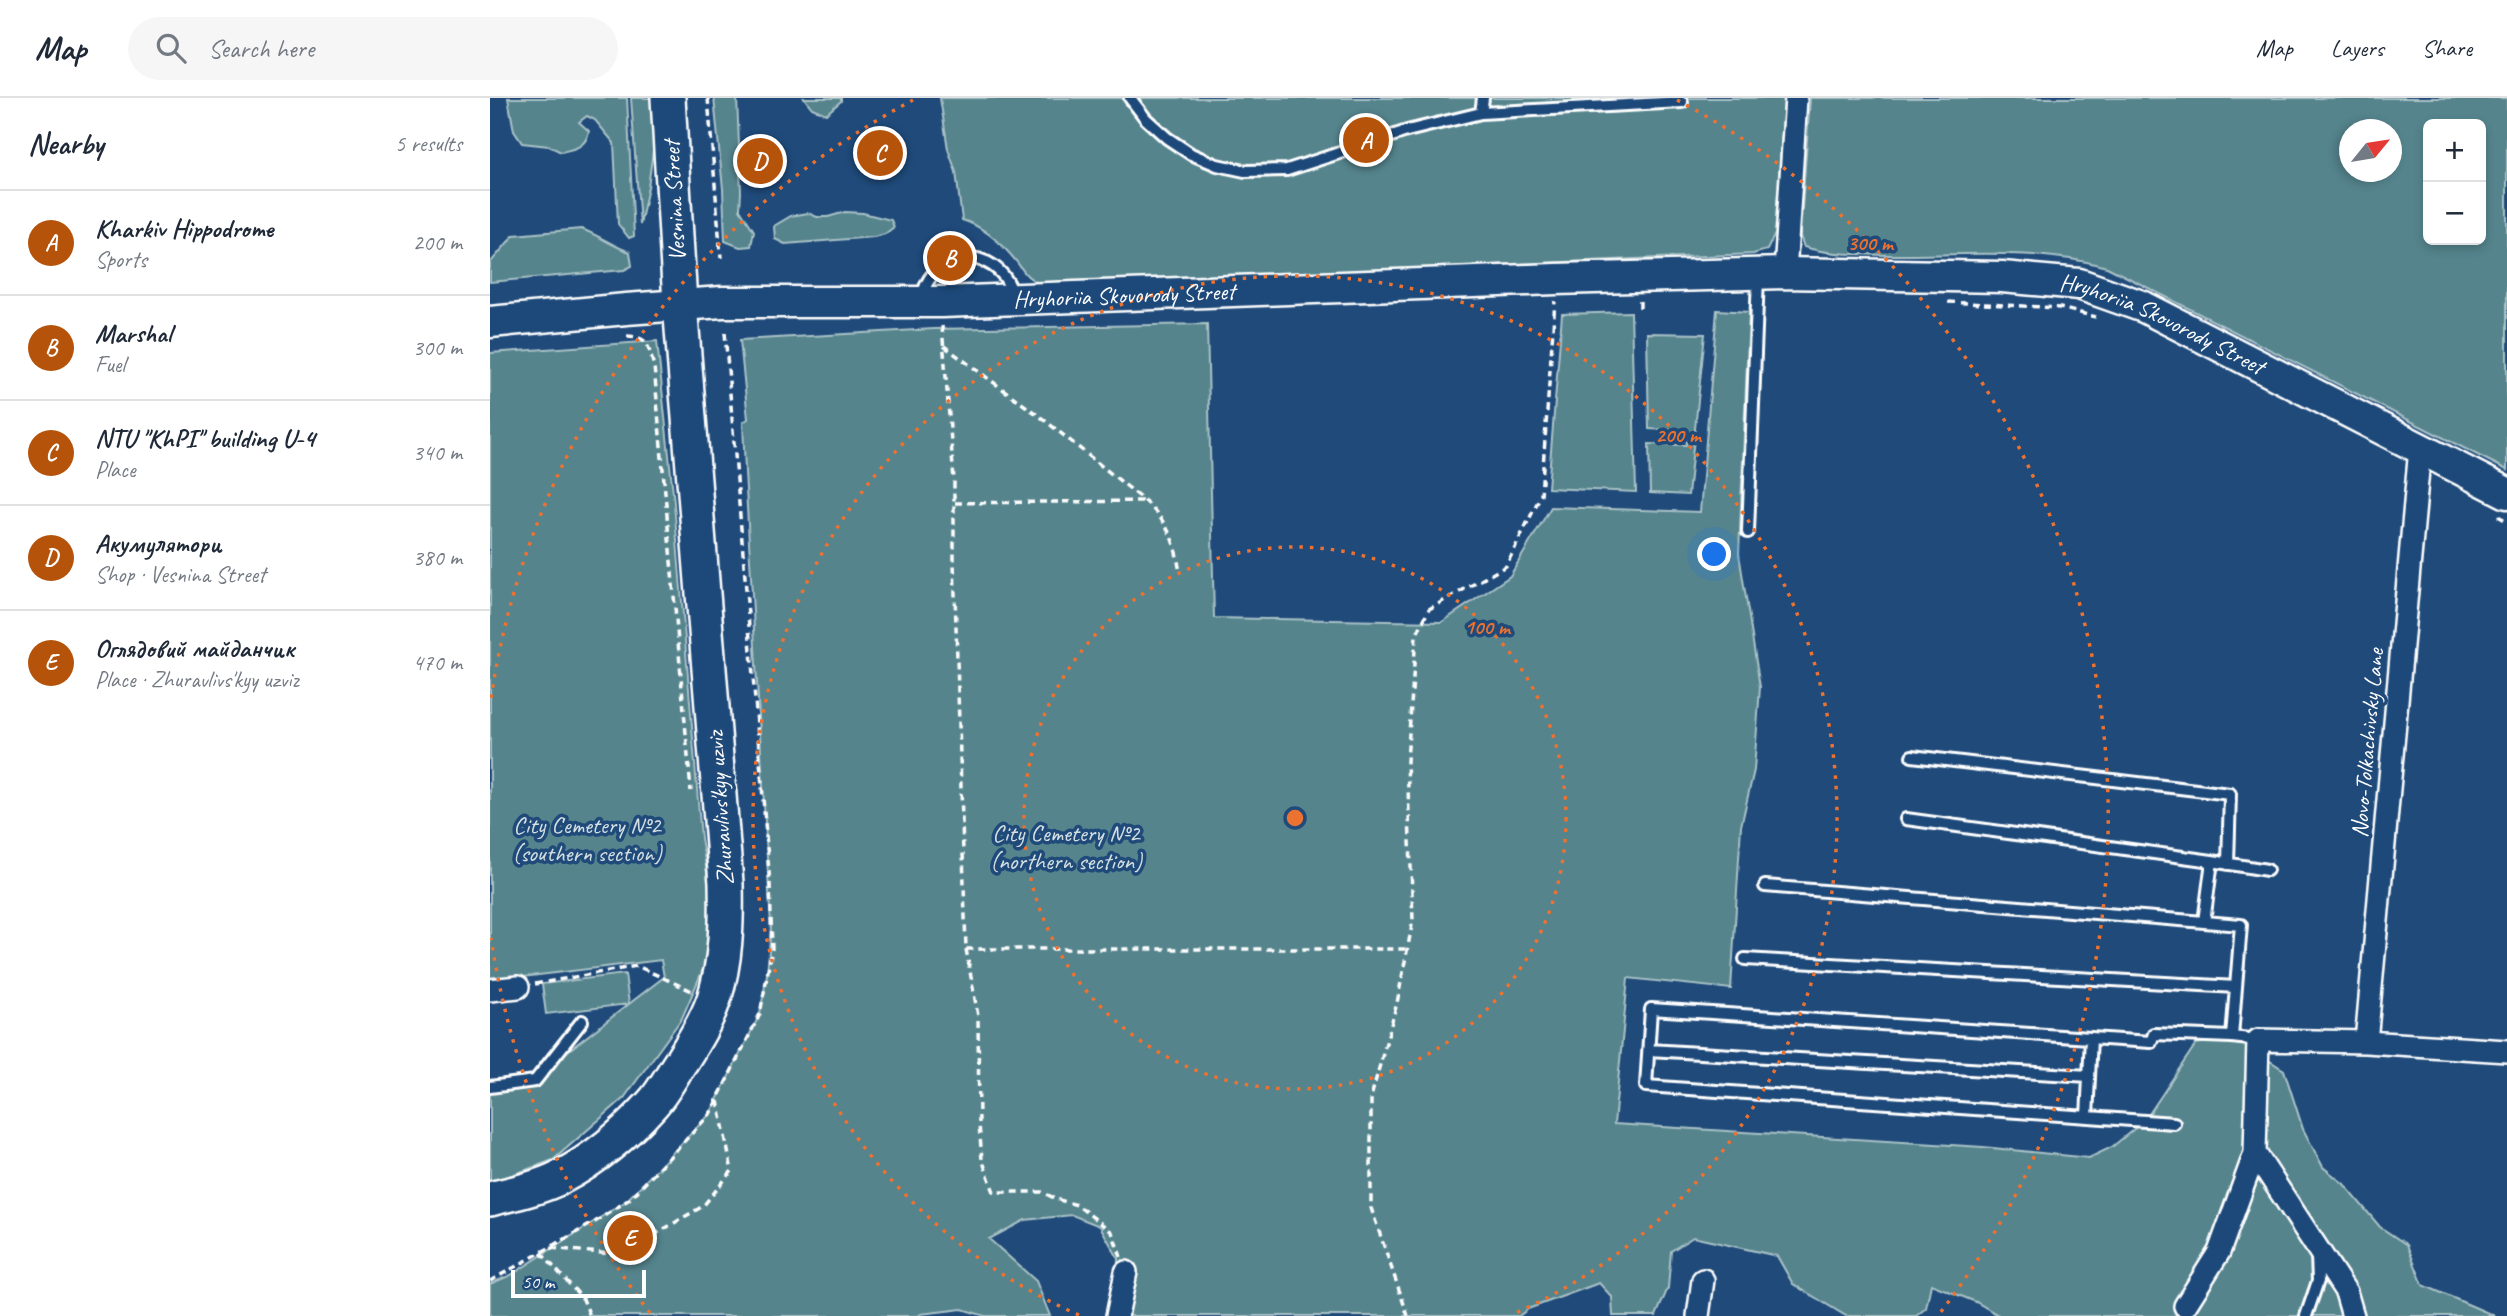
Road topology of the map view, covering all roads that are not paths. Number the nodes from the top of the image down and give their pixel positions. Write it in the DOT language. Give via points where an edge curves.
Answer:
graph roads {
  1 [pos="668,98"];
  2 [pos="1130,98"];
  3 [pos="1483,98"];
  4 [pos="1796,98"];
  5 [pos="1682,102"];
  6 [pos="1481,113"];
  7 [pos="972,258"];
  8 [pos="946,263"];
  9 [pos="1772,274"];
  10 [pos="1014,299"];
  11 [pos="932,302"];
  12 [pos="680,304"];
  13 [pos="490,322"];
  14 [pos="2420,448"];
  15 [pos="2501,504"];
  16 [pos="1748,532"];
  17 [pos="1912,756"];
  18 [pos="1906,819"];
  19 [pos="2212,861"];
  20 [pos="2228,864"];
  21 [pos="2267,870"];
  22 [pos="1765,886"];
  23 [pos="2204,922"];
  24 [pos="1745,959"];
  25 [pos="518,987"];
  26 [pos="2236,987"];
  27 [pos="490,990"];
  28 [pos="582,1021"];
  29 [pos="2231,1037"];
  30 [pos="2091,1038"];
  31 [pos="2258,1040"];
  32 [pos="2366,1042"];
  33 [pos="1648,1050"];
  34 [pos="2507,1051"];
  35 [pos="2089,1076"];
  36 [pos="490,1087"];
  37 [pos="2087,1116"];
  38 [pos="2174,1123"];
  39 [pos="2255,1153"];
  40 [pos="490,1199"];
  41 [pos="2317,1245"];
  42 [pos="1125,1272"];
  43 [pos="1703,1280"];
  44 [pos="2185,1307"];
  45 [pos="1117,1316"];
  46 [pos="1698,1316"];
  47 [pos="2306,1316"];
  48 [pos="2353,1316"];
  1 -- 12 [label="main road, Vesnina Street"];
  2 -- 6 [label="lane" via="1146,119 1183,149 1217,165 1245,171 1287,170 1407,131"];
  3 -- 6 [label="lane"];
  4 -- 9 [label="street"];
  5 -- 6 [label="lane"];
  7 -- 10 [label="lane" via="998,269"];
  8 -- 11 [label="lane" via="927,282"];
  9 -- 10 [label="street, Hryhoriia Skovorody Street"];
  9 -- 14 [label="street, Hryhoriia Skovorody Street" via="2002,277 2079,284 2144,307"];
  9 -- 16 [label="lane"];
  10 -- 11 [label="street, Hryhoriia Skovorody Street"];
  11 -- 12 [label="street, Hryhoriia Skovorody Street"];
  12 -- 13 [label="street, Hryhoriia Skovorody Street"];
  12 -- 40 [label="main road, Zhuravlivs'kyy uzviz" via="726,883 724,946 698,997 694,1040 654,1102 587,1162 559,1178"];
  14 -- 15 [label="street, Hryhoriia Skovorody Street"];
  14 -- 32 [label="street, Novo-Tolkachivsky Lane"];
  17 -- 20 [label="lane" via="2230,794"];
  18 -- 19 [label="lane"];
  19 -- 20 [label="lane"];
  19 -- 23 [label="lane"];
  20 -- 21 [label="lane"];
  22 -- 23 [label="lane"];
  23 -- 26 [label="lane" via="2241,925"];
  24 -- 26 [label="lane"];
  25 -- 27 [label="street"];
  26 -- 29 [label="lane"];
  28 -- 36 [label="lane" via="535,1081"];
  29 -- 30 [label="lane" via="2154,1034 2151,1042"];
  29 -- 31 [label="lane"];
  30 -- 33 [label="lane" via="1651,1009"];
  30 -- 35 [label="lane"];
  31 -- 32 [label="street"];
  31 -- 39 [label="street"];
  32 -- 34 [label="street"];
  33 -- 35 [label="lane"];
  33 -- 37 [label="lane" via="1646,1086"];
  35 -- 37 [label="lane"];
  37 -- 38 [label="lane"];
  39 -- 41 [label="street"];
  39 -- 44 [label="street" via="2219,1252"];
  41 -- 47 [label="lane" via="2318,1281"];
  41 -- 48 [label="street" via="2346,1292"];
  42 -- 45 [label="street"];
  43 -- 46 [label="street"];
}
